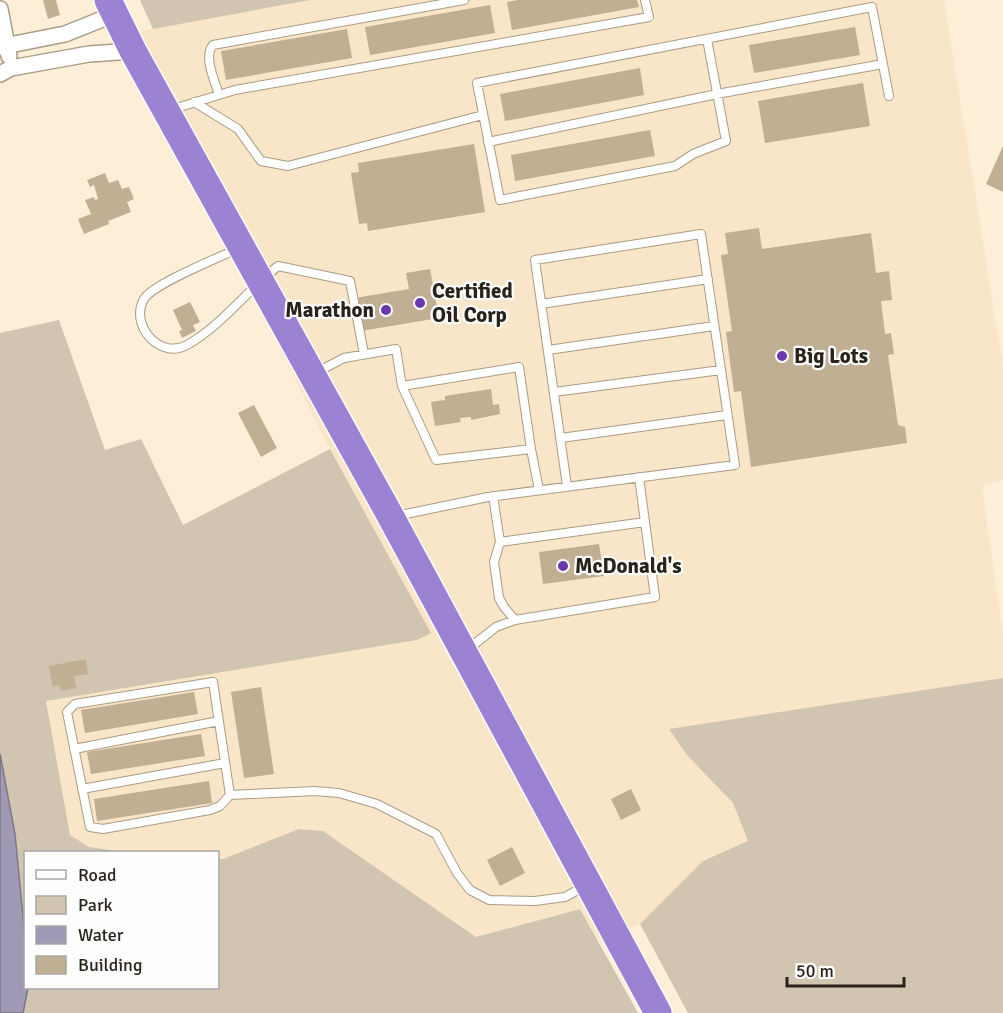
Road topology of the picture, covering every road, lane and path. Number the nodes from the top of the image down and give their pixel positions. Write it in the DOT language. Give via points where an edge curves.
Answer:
graph roads {
  1 [pos="464,0"];
  2 [pos="645,0"];
  3 [pos="111,7"];
  4 [pos="0,9"];
  5 [pos="707,39"];
  6 [pos="4,46"];
  7 [pos="133,51"];
  8 [pos="883,64"];
  9 [pos="6,71"];
  10 [pos="717,94"];
  11 [pos="219,95"];
  12 [pos="889,96"];
  13 [pos="194,102"];
  14 [pos="166,111"];
  15 [pos="483,115"];
  16 [pos="488,142"];
  17 [pos="241,247"];
  18 [pos="708,279"];
  19 [pos="259,281"];
  20 [pos="541,304"];
  21 [pos="714,326"];
  22 [pos="548,350"];
  23 [pos="364,354"];
  24 [pos="721,370"];
  25 [pos="311,375"];
  26 [pos="402,386"];
  27 [pos="554,392"];
  28 [pos="727,415"];
  29 [pos="561,438"];
  30 [pos="531,449"];
  31 [pos="639,477"];
  32 [pos="567,486"];
  33 [pos="539,490"];
  34 [pos="493,496"];
  35 [pos="391,517"];
  36 [pos="645,522"];
  37 [pos="500,542"];
  38 [pos="515,620"];
  39 [pos="464,652"];
  40 [pos="219,721"];
  41 [pos="74,749"];
  42 [pos="225,763"];
  43 [pos="82,789"];
  44 [pos="230,795"];
  45 [pos="589,884"];
  46 [pos="658,1013"];
  1 -- 11 [label="lane" via="213,45 209,60"];
  2 -- 11 [label="lane" via="649,17"];
  3 -- 6 [label="street" via="65,33"];
  3 -- 7 [label="highway"];
  4 -- 6 [label="street"];
  5 -- 8 [label="lane" via="872,7"];
  5 -- 10 [label="lane"];
  5 -- 15 [label="lane" via="477,83"];
  6 -- 9 [label="street"];
  7 -- 9 [label="street" via="89,54"];
  7 -- 14 [label="highway"];
  8 -- 10 [label="lane"];
  8 -- 12 [label="lane"];
  10 -- 16 [label="lane"];
  10 -- 16 [label="lane" via="726,141 675,166 500,200"];
  11 -- 13 [label="lane"];
  13 -- 14 [label="lane"];
  13 -- 15 [label="lane" via="238,129 261,160 288,166"];
  14 -- 17 [label="highway"];
  15 -- 16 [label="lane"];
  17 -- 19 [label="highway"];
  17 -- 19 [label="lane" via="156,288 144,300 140,315 144,330 153,342 170,350 186,346"];
  18 -- 20 [label="lane"];
  18 -- 20 [label="lane" via="701,234 535,260"];
  18 -- 21 [label="lane"];
  19 -- 23 [label="lane" via="278,266 350,281"];
  19 -- 25 [label="highway"];
  20 -- 22 [label="lane"];
  21 -- 22 [label="lane"];
  21 -- 24 [label="lane"];
  22 -- 27 [label="lane"];
  23 -- 25 [label="lane" via="345,358"];
  23 -- 26 [label="lane" via="396,349"];
  24 -- 27 [label="lane"];
  24 -- 28 [label="lane"];
  25 -- 35 [label="highway"];
  26 -- 30 [label="lane" via="436,460"];
  26 -- 30 [label="lane" via="519,367"];
  27 -- 29 [label="lane"];
  28 -- 29 [label="lane"];
  28 -- 31 [label="lane" via="735,465"];
  29 -- 32 [label="lane"];
  30 -- 33 [label="lane"];
  31 -- 32 [label="lane"];
  31 -- 36 [label="lane"];
  32 -- 33 [label="lane"];
  33 -- 34 [label="lane"];
  34 -- 35 [label="lane"];
  34 -- 37 [label="lane"];
  35 -- 39 [label="highway"];
  36 -- 37 [label="lane"];
  36 -- 38 [label="lane" via="655,597"];
  37 -- 38 [label="lane" via="494,562 499,598"];
  38 -- 39 [label="lane" via="496,627"];
  39 -- 45 [label="highway"];
  40 -- 41 [label="lane"];
  40 -- 41 [label="lane" via="213,682 75,704 67,712"];
  40 -- 42 [label="lane"];
  41 -- 43 [label="lane"];
  42 -- 43 [label="lane"];
  42 -- 44 [label="lane"];
  43 -- 44 [label="lane" via="90,827 95,829 210,810"];
  44 -- 45 [label="lane" via="315,791 339,793 376,804 436,834 470,891 489,900 565,897"];
  45 -- 46 [label="highway"];
}
